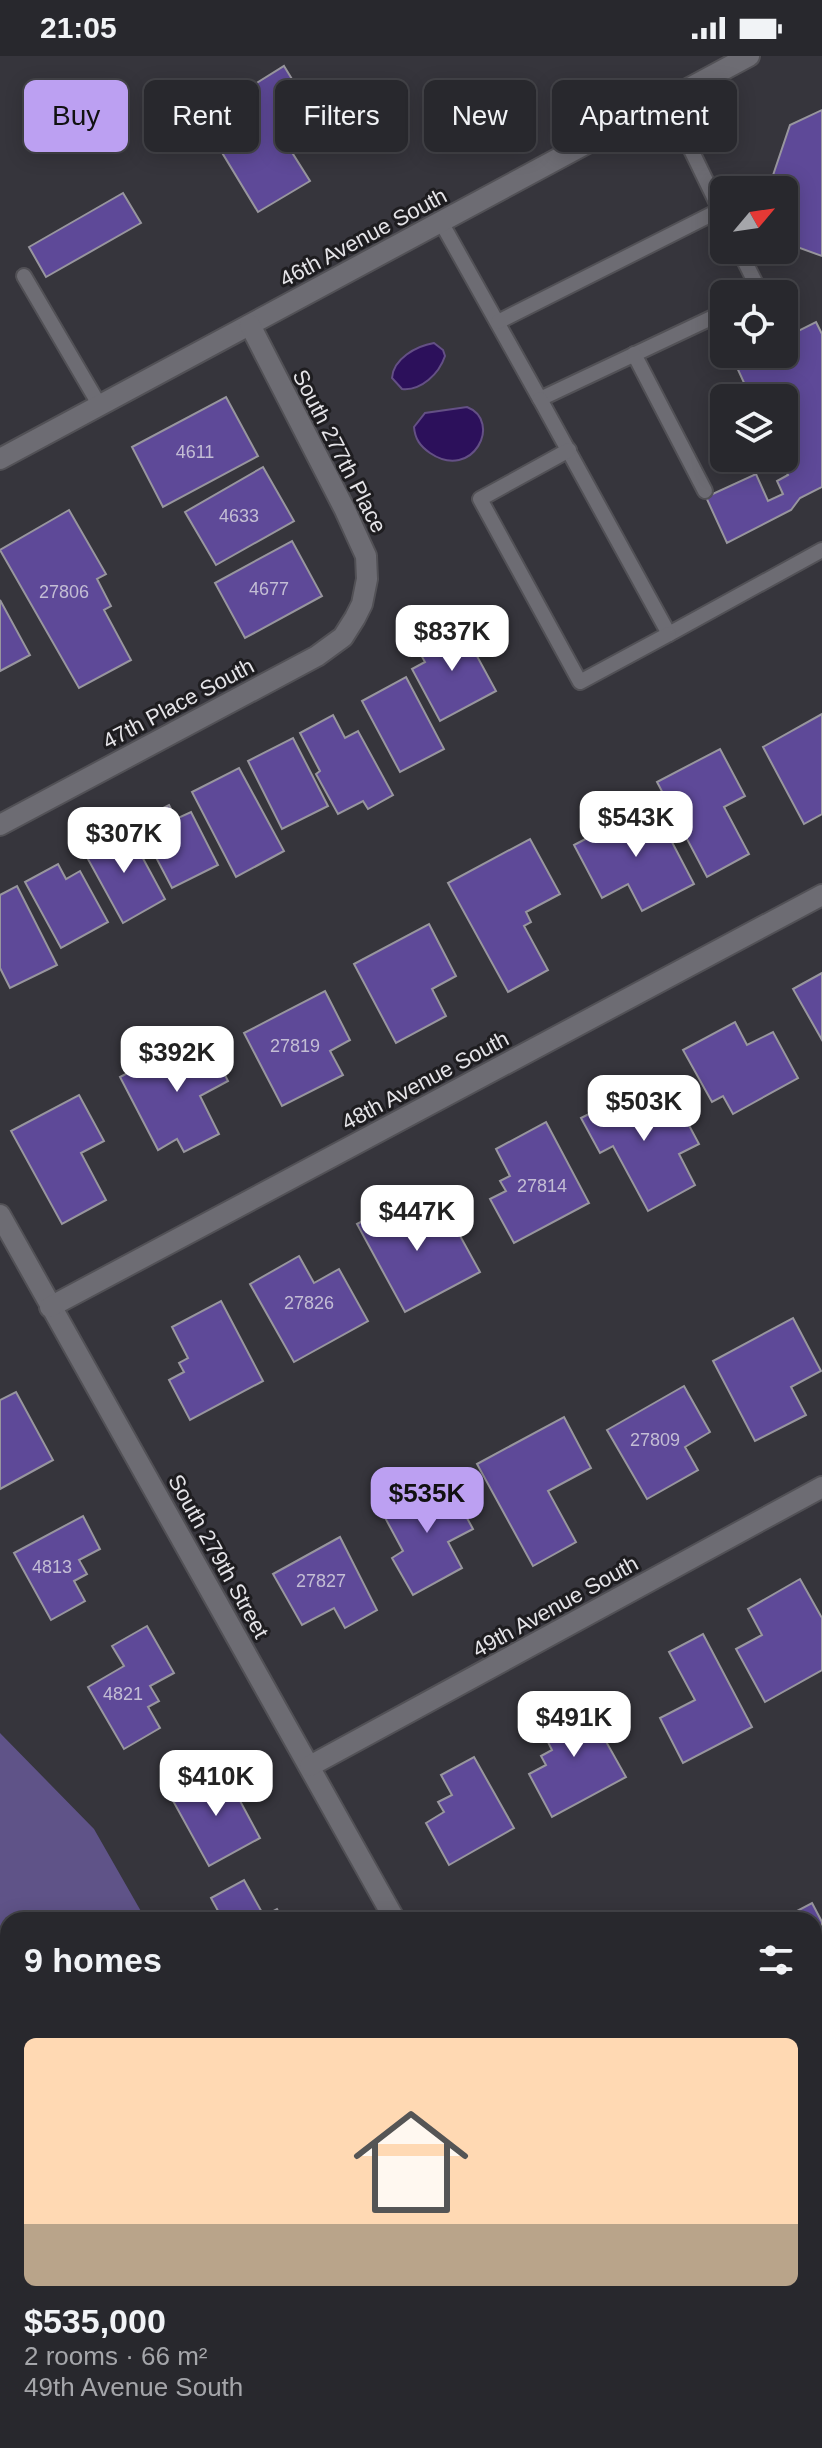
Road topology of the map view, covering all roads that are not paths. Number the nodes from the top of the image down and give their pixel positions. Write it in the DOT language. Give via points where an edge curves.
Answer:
graph roads {
  1 [pos="749,56"];
  2 [pos="704,80"];
  3 [pos="571,152"];
  4 [pos="692,152"];
  5 [pos="710,189"];
  6 [pos="710,220"];
  7 [pos="441,222"];
  8 [pos="24,276"];
  9 [pos="710,319"];
  10 [pos="498,322"];
  11 [pos="250,325"];
  12 [pos="634,354"];
  13 [pos="540,399"];
  14 [pos="100,406"];
  15 [pos="569,450"];
  16 [pos="0,459"];
  17 [pos="705,491"];
  18 [pos="822,550"];
  19 [pos="362,604"];
  20 [pos="669,634"];
  21 [pos="0,825"];
  22 [pos="822,895"];
  23 [pos="0,1215"];
  24 [pos="50,1307"];
  25 [pos="822,1487"];
  26 [pos="310,1766"];
  27 [pos="391,1912"];
  1 -- 2 [label="street, 46th Avenue South"];
  3 -- 7 [label="street, 46th Avenue South"];
  4 -- 5 [label="lane"];
  6 -- 10 [label="lane"];
  7 -- 10 [label="lane"];
  7 -- 11 [label="street, 46th Avenue South"];
  8 -- 14 [label="lane"];
  9 -- 12 [label="lane"];
  10 -- 13 [label="lane"];
  11 -- 14 [label="street, 46th Avenue South"];
  11 -- 19 [label="street, South 277th Place" via="366,556"];
  12 -- 13 [label="lane"];
  12 -- 17 [label="lane"];
  13 -- 15 [label="lane"];
  14 -- 16 [label="street, 46th Avenue South"];
  15 -- 20 [label="lane"];
  15 -- 20 [label="lane" via="480,499 487,512 580,682"];
  18 -- 20 [label="lane"];
  19 -- 21 [label="street, 47th Place South" via="343,637 317,656"];
  22 -- 24 [label="street, 48th Avenue South"];
  23 -- 24 [label="street, South 279th Street"];
  24 -- 26 [label="street, South 279th Street"];
  25 -- 26 [label="street, 49th Avenue South"];
  26 -- 27 [label="street, South 279th Street"];
}
